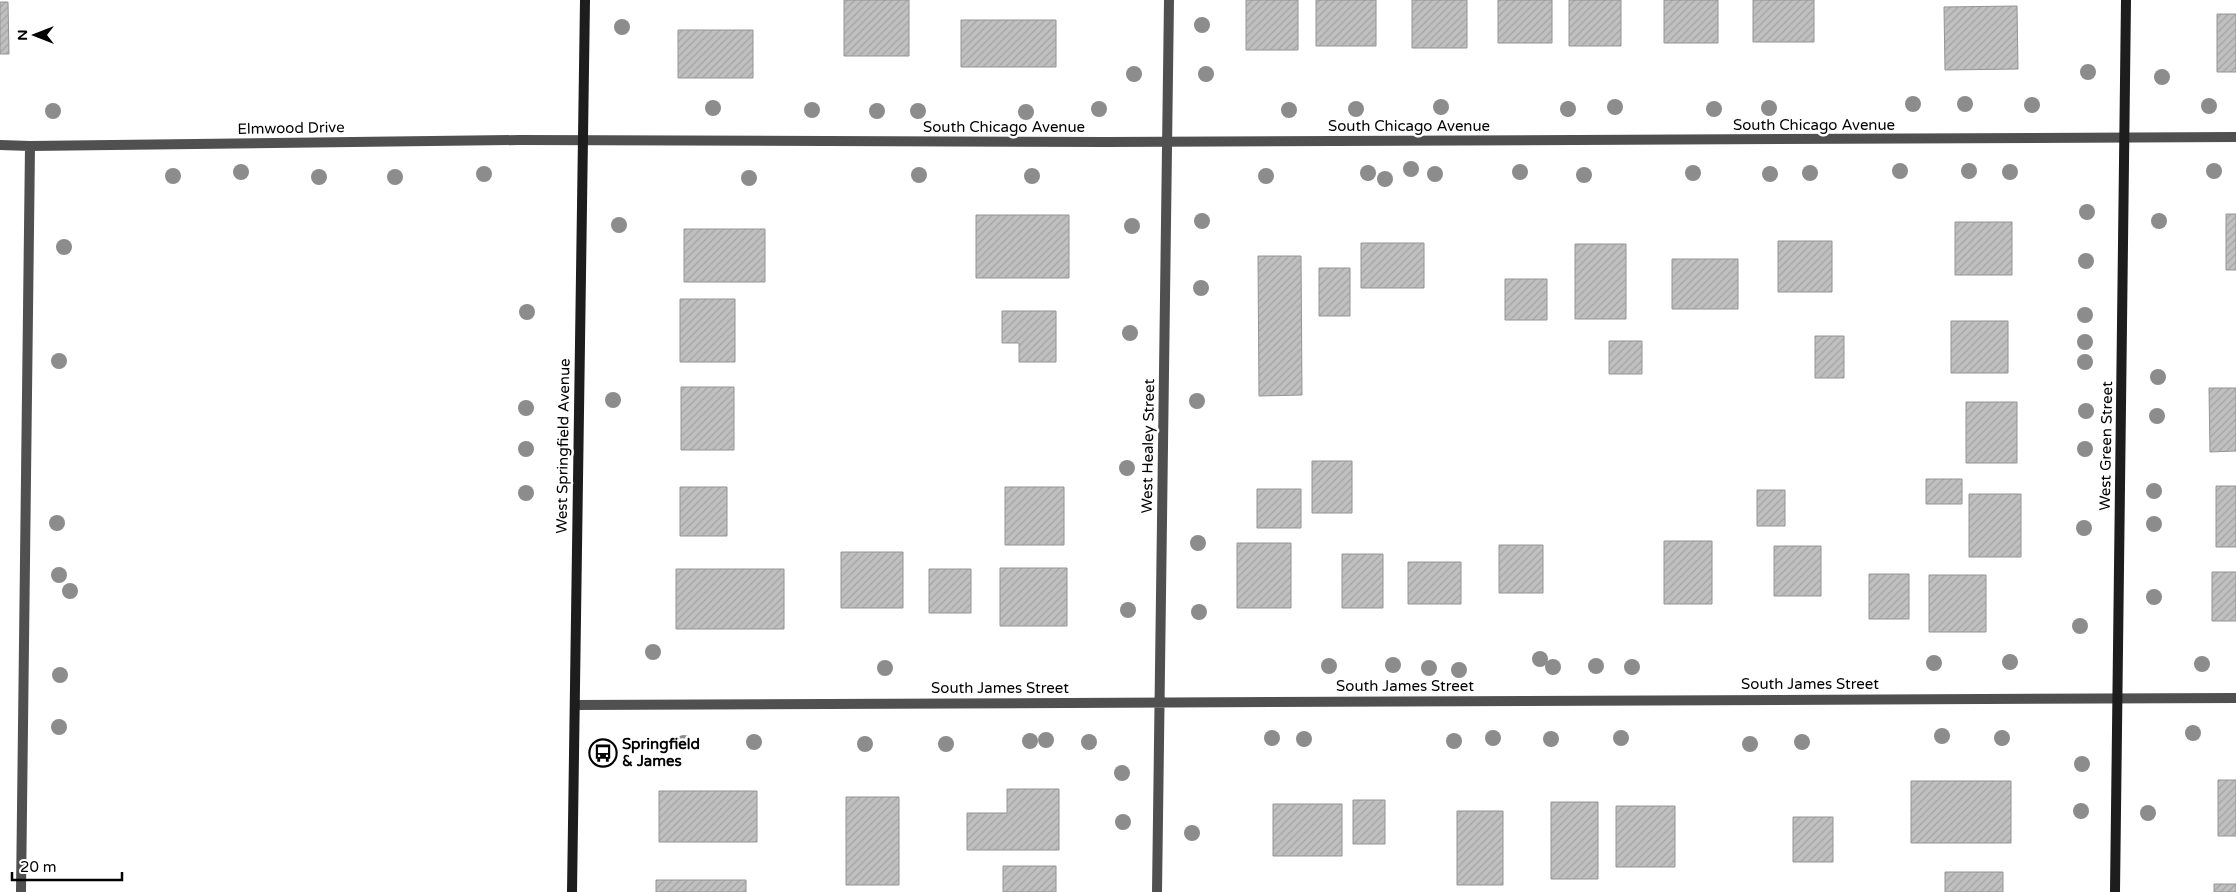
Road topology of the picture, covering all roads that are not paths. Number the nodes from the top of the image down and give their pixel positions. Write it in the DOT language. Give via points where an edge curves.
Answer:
graph roads {
  1 [pos="585,0"];
  2 [pos="1169,0"];
  3 [pos="2126,0"];
  4 [pos="2236,137"];
  5 [pos="2124,138"];
  6 [pos="582,140"];
  7 [pos="1167,141"];
  8 [pos="0,145"];
  9 [pos="30,146"];
  10 [pos="2118,698"];
  11 [pos="2236,698"];
  12 [pos="1159,702"];
  13 [pos="575,705"];
  14 [pos="21,892"];
  15 [pos="572,892"];
  16 [pos="1157,892"];
  17 [pos="2115,892"];
  1 -- 6 [label="main road, West Springfield Avenue"];
  2 -- 7 [label="street, West Healey Street"];
  3 -- 5 [label="main road, West Green Street"];
  4 -- 5 [label="street, South Chicago Avenue"];
  5 -- 7 [label="street, South Chicago Avenue"];
  5 -- 10 [label="main road, West Green Street"];
  6 -- 7 [label="street, South Chicago Avenue"];
  6 -- 9 [label="street, Elmwood Drive"];
  6 -- 13 [label="main road, West Springfield Avenue"];
  7 -- 12 [label="street, West Healey Street"];
  8 -- 9 [label="street, Elmwood Drive"];
  9 -- 14 [label="street"];
  10 -- 11 [label="street, South James Street"];
  10 -- 12 [label="street, South James Street"];
  10 -- 17 [label="main road, West Green Street"];
  12 -- 13 [label="street, South James Street"];
  12 -- 16 [label="street, West Healey Street"];
  13 -- 15 [label="main road, West Springfield Avenue"];
}
